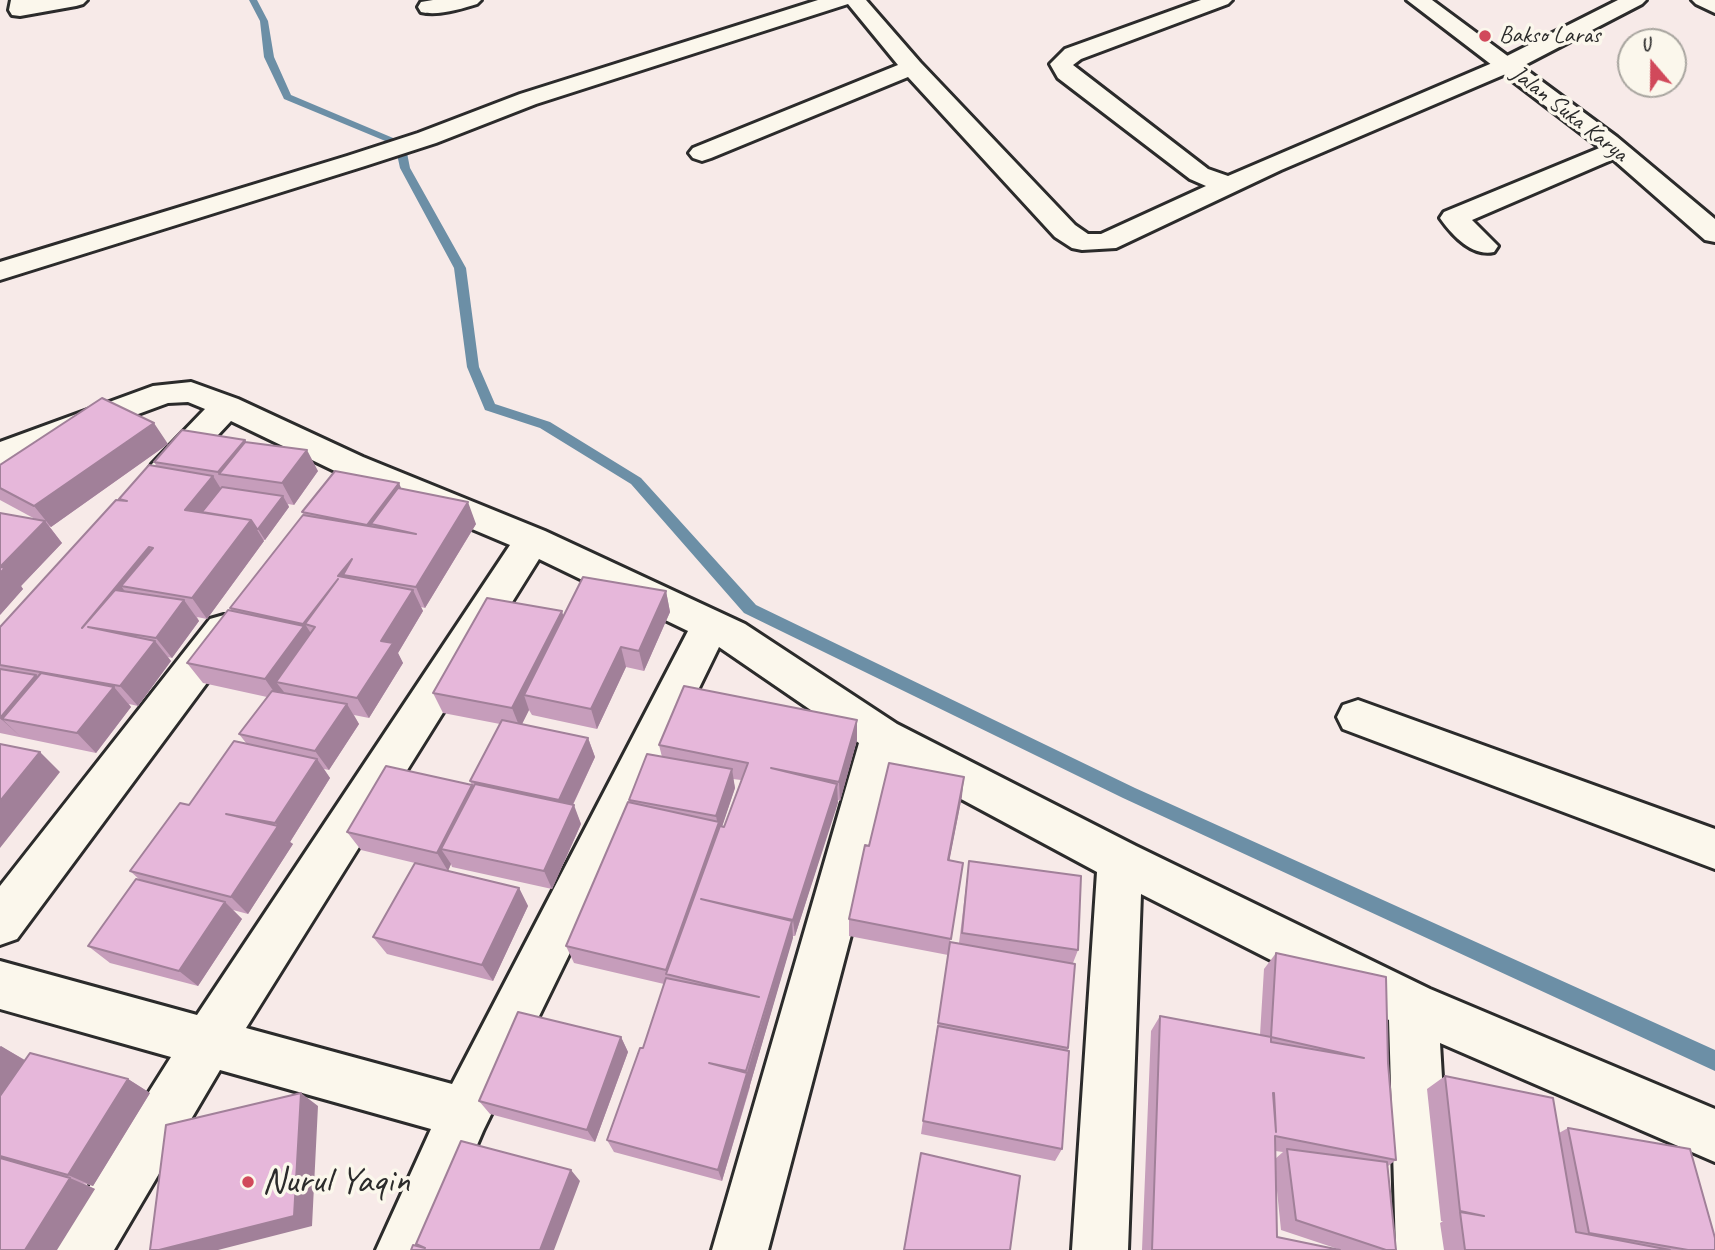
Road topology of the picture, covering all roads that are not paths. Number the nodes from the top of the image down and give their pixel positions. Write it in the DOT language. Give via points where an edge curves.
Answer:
graph roads {
  1 [pos="22,0"];
  2 [pos="76,0"];
  3 [pos="470,0"];
  4 [pos="840,0"];
  5 [pos="856,0"];
  6 [pos="1221,0"];
  7 [pos="1418,0"];
  8 [pos="1634,0"];
  9 [pos="1703,0"];
  10 [pos="429,7"];
  11 [pos="1715,7"];
  12 [pos="1506,65"];
  13 [pos="912,68"];
  14 [pos="1614,150"];
  15 [pos="702,153"];
  16 [pos="1229,185"];
  17 [pos="1715,234"];
  18 [pos="1484,246"];
  19 [pos="0,271"];
  20 [pos="227,406"];
  21 [pos="0,454"];
  22 [pos="142,495"];
  23 [pos="532,540"];
  24 [pos="242,606"];
  25 [pos="710,626"];
  26 [pos="1358,717"];
  27 [pos="881,736"];
  28 [pos="1715,849"];
  29 [pos="1120,861"];
  30 [pos="0,923"];
  31 [pos="0,985"];
  32 [pos="1413,1006"];
  33 [pos="208,1043"];
  34 [pos="465,1113"];
  35 [pos="1715,1136"];
  36 [pos="82,1250"];
  37 [pos="404,1250"];
  38 [pos="740,1250"];
  39 [pos="1100,1250"];
  40 [pos="1424,1250"];
  1 -- 2 [label="street" via="20,10"];
  3 -- 10 [label="street"];
  4 -- 19 [label="street" via="528,99 356,161"];
  5 -- 13 [label="street"];
  6 -- 16 [label="street" via="1073,54 1061,64 1066,73 1199,174"];
  7 -- 12 [label="street, Jalan Suka Karya"];
  8 -- 12 [label="street"];
  9 -- 11 [label="street"];
  12 -- 14 [label="street, Jalan Suka Karya"];
  12 -- 16 [label="street"];
  13 -- 15 [label="street"];
  13 -- 16 [label="street" via="1065,231 1082,242 1106,242"];
  14 -- 17 [label="street, Jalan Suka Karya"];
  14 -- 18 [label="street" via="1454,218"];
  20 -- 21 [label="street" via="176,391"];
  20 -- 22 [label="street"];
  20 -- 23 [label="street" via="338,481"];
  23 -- 25 [label="street"];
  23 -- 33 [label="street"];
  24 -- 30 [label="street"];
  25 -- 27 [label="street" via="731,635"];
  25 -- 34 [label="street"];
  26 -- 28 [label="street"];
  27 -- 29 [label="street"];
  27 -- 38 [label="street"];
  29 -- 32 [label="street"];
  29 -- 39 [label="street"];
  31 -- 33 [label="street"];
  32 -- 35 [label="street"];
  32 -- 40 [label="street"];
  33 -- 34 [label="street"];
  33 -- 36 [label="street"];
  34 -- 37 [label="street"];
}
